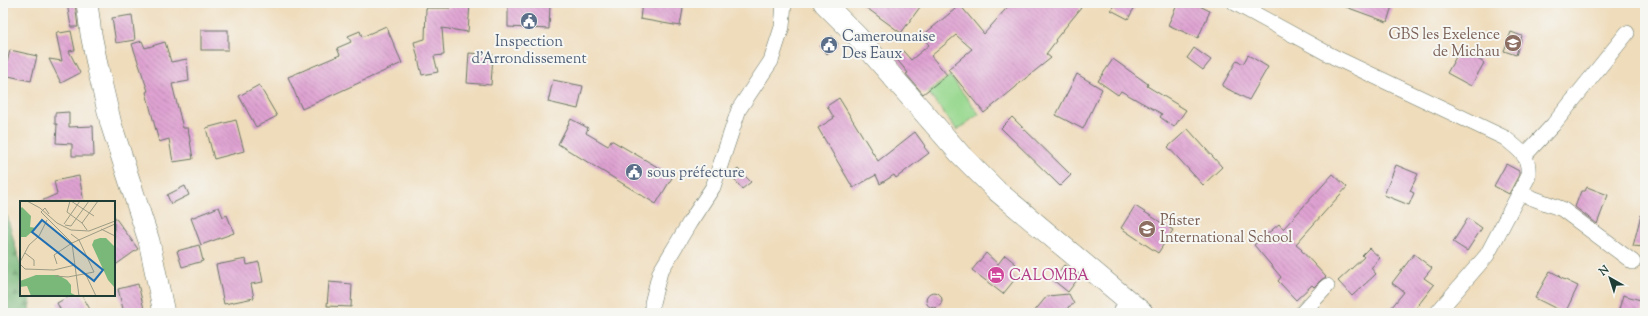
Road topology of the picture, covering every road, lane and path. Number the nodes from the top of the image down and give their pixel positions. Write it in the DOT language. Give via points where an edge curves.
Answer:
graph roads {
  1 [pos="87,3"];
  2 [pos="784,3"];
  3 [pos="824,3"];
  4 [pos="1234,3"];
  5 [pos="1626,33"];
  6 [pos="1525,155"];
  7 [pos="1520,193"];
  8 [pos="1633,262"];
  9 [pos="1327,286"];
  10 [pos="1130,309"];
  11 [pos="164,313"];
  12 [pos="652,313"];
  13 [pos="1302,313"];
  14 [pos="1437,313"];
  1 -- 11 [label="street" via="98,69 112,124 149,241"];
  2 -- 12 [label="street" via="782,27 771,61 739,109 713,187 660,272"];
  3 -- 10 [label="street" via="857,36 960,154 996,191"];
  4 -- 6 [label="street" via="1334,57 1505,138"];
  5 -- 6 [label="street" via="1553,125"];
  6 -- 7 [label="street" via="1529,166 1528,177"];
  7 -- 8 [label="street" via="1562,209"];
  7 -- 14 [label="street" via="1487,255"];
  9 -- 13 [label="street"];
}
